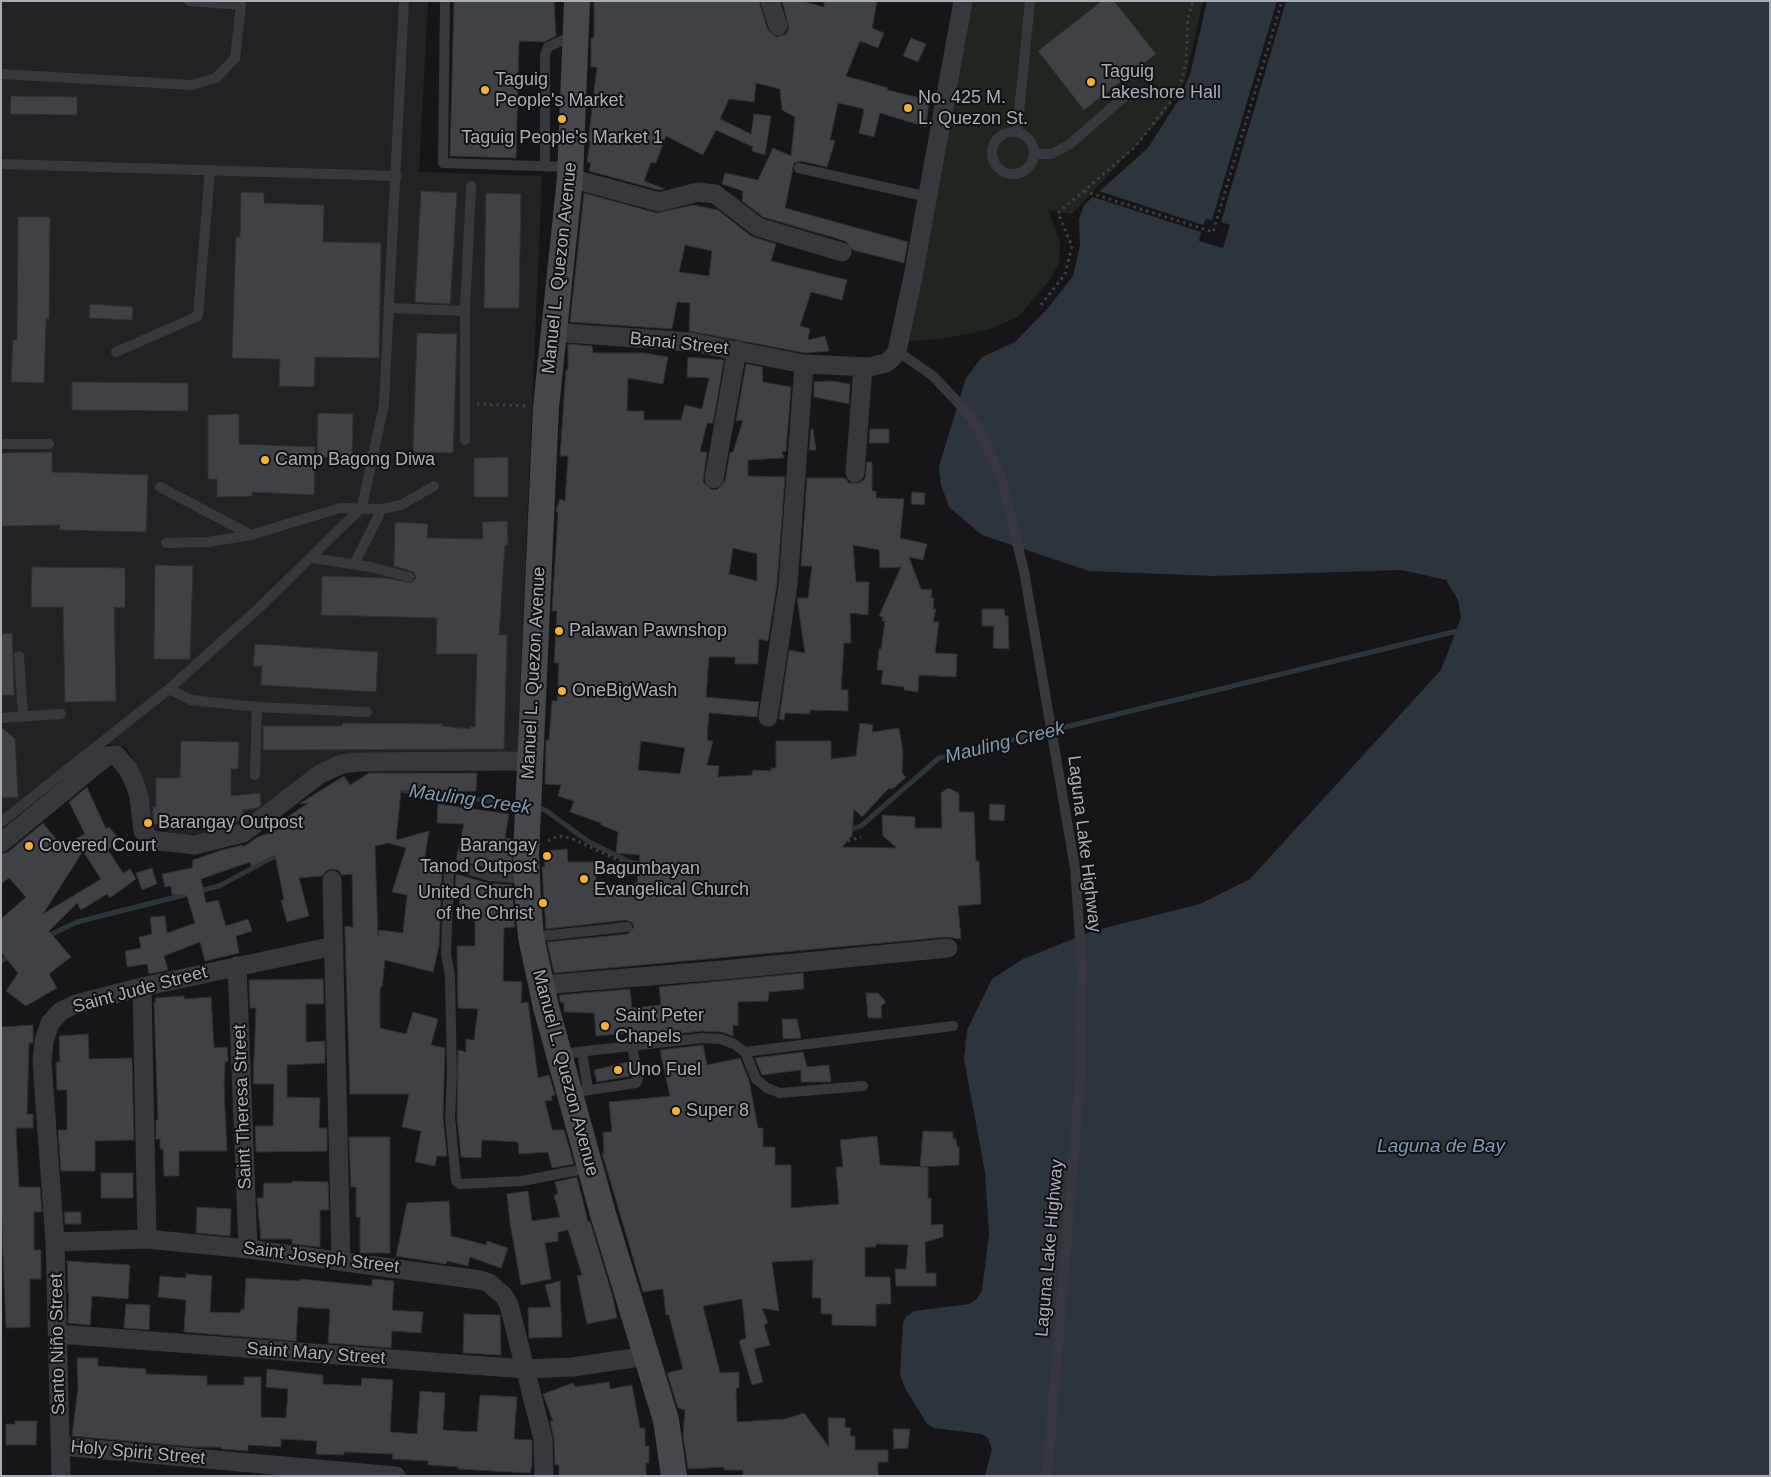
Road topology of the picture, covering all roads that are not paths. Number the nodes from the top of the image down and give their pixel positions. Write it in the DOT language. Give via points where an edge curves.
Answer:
graph roads {
  1 [pos="189,1"];
  2 [pos="404,1"];
  3 [pos="445,1"];
  4 [pos="577,1"];
  5 [pos="770,1"];
  6 [pos="963,1"];
  7 [pos="1030,1"];
  8 [pos="778,26"];
  9 [pos="576,34"];
  10 [pos="1,74"];
  11 [pos="1131,91"];
  12 [pos="1017,132"];
  13 [pos="1034,154"];
  14 [pos="1,164"];
  15 [pos="545,167"];
  16 [pos="799,168"];
  17 [pos="210,170"];
  18 [pos="570,172"];
  19 [pos="397,176"];
  20 [pos="471,186"];
  21 [pos="928,197"];
  22 [pos="842,252"];
  23 [pos="388,308"];
  24 [pos="465,311"];
  25 [pos="553,332"];
  26 [pos="737,350"];
  27 [pos="897,350"];
  28 [pos="116,352"];
  29 [pos="804,364"];
  30 [pos="862,367"];
  31 [pos="465,440"];
  32 [pos="1,444"];
  33 [pos="49,444"];
  34 [pos="855,473"];
  35 [pos="714,478"];
  36 [pos="434,486"];
  37 [pos="160,487"];
  38 [pos="362,507"];
  39 [pos="382,509"];
  40 [pos="251,535"];
  41 [pos="166,543"];
  42 [pos="312,558"];
  43 [pos="354,564"];
  44 [pos="409,577"];
  45 [pos="20,656"];
  46 [pos="169,689"];
  47 [pos="257,707"];
  48 [pos="367,712"];
  49 [pos="61,714"];
  50 [pos="23,716"];
  51 [pos="768,717"];
  52 [pos="1,718"];
  53 [pos="530,765"];
  54 [pos="255,775"];
  55 [pos="1,822"];
  56 [pos="1,843"];
  57 [pos="527,860"];
  58 [pos="332,880"];
  59 [pos="627,927"];
  60 [pos="531,937"];
  61 [pos="334,946"];
  62 [pos="948,948"];
  63 [pos="238,966"];
  64 [pos="541,984"];
  65 [pos="142,987"];
  66 [pos="953,1026"];
  67 [pos="632,1046"];
  68 [pos="745,1052"];
  69 [pos="570,1053"];
  70 [pos="862,1086"];
  71 [pos="579,1091"];
  72 [pos="590,1168"];
  73 [pos="147,1239"];
  74 [pos="55,1242"];
  75 [pos="248,1249"];
  76 [pos="341,1260"];
  77 [pos="58,1334"];
  78 [pos="647,1356"];
  79 [pos="525,1369"];
  80 [pos="60,1446"];
  81 [pos="61,1476"];
  82 [pos="396,1476"];
  83 [pos="544,1476"];
  84 [pos="674,1476"];
  85 [pos="1047,1476"];
  1 -- 10 [label="lane" via="241,5 235,58 216,78 192,85"];
  2 -- 19 [label="lane"];
  3 -- 15 [label="lane" via="444,163"];
  4 -- 9 [label="main road, Manuel L. Quezon Avenue"];
  5 -- 8 [label="street"];
  6 -- 21 [label="street"];
  7 -- 12 [label="lane"];
  9 -- 15 [label="lane" via="548,47 545,55"];
  9 -- 18 [label="main road, Manuel L. Quezon Avenue"];
  11 -- 13 [label="lane" via="1070,144 1052,154"];
  12 -- 13 [label="lane" via="1030,140"];
  12 -- 13 [label="lane" via="997,138 991,151 995,165 1000,170 1015,174 1028,167"];
  14 -- 17 [label="lane"];
  15 -- 18 [label="lane"];
  16 -- 21 [label="lane"];
  17 -- 19 [label="lane"];
  17 -- 28 [label="lane" via="198,316"];
  18 -- 22 [label="street" via="659,202 698,192 715,194 758,227"];
  18 -- 25 [label="main road, Manuel L. Quezon Avenue"];
  19 -- 23 [label="lane"];
  20 -- 24 [label="lane"];
  21 -- 27 [label="street"];
  23 -- 24 [label="lane"];
  23 -- 38 [label="lane" via="384,404"];
  24 -- 31 [label="lane"];
  25 -- 26 [label="street, Banai Street" via="691,342"];
  25 -- 53 [label="main road, Manuel L. Quezon Avenue" via="546,407"];
  26 -- 29 [label="street, Banai Street"];
  26 -- 35 [label="street"];
  27 -- 30 [label="street, Banai Street" via="886,363"];
  27 -- 85 [label="lane, Laguna Lake Highway" via="950,392 977,427 1008,499 1024,570 1075,868 1082,968 1079,1090"];
  29 -- 30 [label="street, Banai Street"];
  29 -- 51 [label="street" via="788,585"];
  30 -- 34 [label="street"];
  32 -- 33 [label="lane"];
  36 -- 39 [label="lane" via="401,505"];
  37 -- 40 [label="lane"];
  38 -- 39 [label="lane"];
  38 -- 40 [label="lane" via="340,508"];
  38 -- 42 [label="lane"];
  39 -- 43 [label="lane"];
  40 -- 41 [label="lane" via="208,542"];
  42 -- 43 [label="lane"];
  42 -- 46 [label="lane"];
  43 -- 44 [label="lane"];
  45 -- 50 [label="lane"];
  46 -- 47 [label="lane" via="191,700"];
  46 -- 55 [label="lane"];
  47 -- 48 [label="lane"];
  47 -- 54 [label="lane"];
  49 -- 50 [label="lane"];
  50 -- 52 [label="lane"];
  53 -- 56 [label="street" via="342,764 320,774 243,833 195,845 151,840 143,831 139,797 128,769 116,755 107,756"];
  53 -- 57 [label="main road, Manuel L. Quezon Avenue"];
  57 -- 60 [label="main road, Manuel L. Quezon Avenue"];
  57 -- 72 [label="lane" via="489,876 459,867 451,867 449,871 446,954 450,976 450,1117 456,1181 460,1184 522,1181"];
  58 -- 61 [label="street"];
  59 -- 60 [label="lane"];
  60 -- 64 [label="main road, Manuel L. Quezon Avenue"];
  61 -- 63 [label="street, Saint Jude Street"];
  61 -- 76 [label="street"];
  62 -- 64 [label="street"];
  63 -- 65 [label="street, Saint Jude Street"];
  63 -- 75 [label="street, Saint Theresa Street"];
  64 -- 69 [label="main road, Manuel L. Quezon Avenue"];
  65 -- 73 [label="street"];
  65 -- 74 [label="street, Saint Jude Street" via="76,1004 61,1011 50,1023 42,1062"];
  66 -- 68 [label="lane"];
  67 -- 68 [label="lane" via="721,1039"];
  67 -- 69 [label="lane"];
  67 -- 71 [label="lane" via="636,1083"];
  68 -- 70 [label="lane" via="756,1079 780,1093"];
  69 -- 71 [label="main road, Manuel L. Quezon Avenue"];
  71 -- 72 [label="main road, Manuel L. Quezon Avenue"];
  72 -- 78 [label="main road, Manuel L. Quezon Avenue"];
  73 -- 74 [label="street, Saint Joseph Street"];
  73 -- 75 [label="street, Saint Joseph Street"];
  74 -- 77 [label="street, Santo Niño Street"];
  75 -- 76 [label="street, Saint Joseph Street"];
  76 -- 79 [label="street, Saint Joseph Street" via="489,1283 509,1305"];
  77 -- 79 [label="street, Saint Mary Street"];
  77 -- 80 [label="street, Santo Niño Street"];
  78 -- 79 [label="street, Saint Mary Street" via="573,1367"];
  78 -- 84 [label="main road, Manuel L. Quezon Avenue" via="666,1420"];
  79 -- 83 [label="street, Saint Joseph Street" via="543,1439"];
  80 -- 81 [label="street, Santo Niño Street"];
  80 -- 82 [label="street, Holy Spirit Street"];
}
